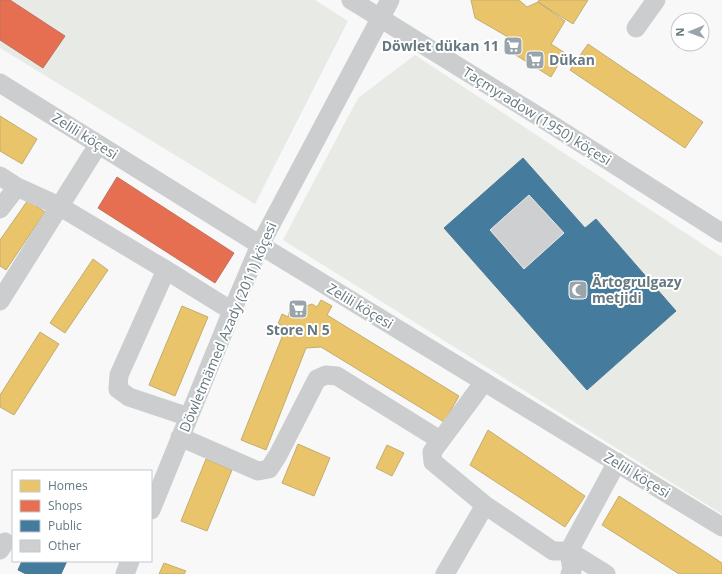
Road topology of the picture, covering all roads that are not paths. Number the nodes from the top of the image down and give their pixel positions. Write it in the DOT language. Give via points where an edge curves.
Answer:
graph roads {
  1 [pos="351,0"];
  2 [pos="390,0"];
  3 [pos="656,0"];
  4 [pos="380,19"];
  5 [pos="636,28"];
  6 [pos="0,83"];
  7 [pos="98,145"];
  8 [pos="0,176"];
  9 [pos="17,187"];
  10 [pos="59,206"];
  11 [pos="0,209"];
  12 [pos="722,233"];
  13 [pos="260,245"];
  14 [pos="166,270"];
  15 [pos="2,292"];
  16 [pos="232,311"];
  17 [pos="484,382"];
  18 [pos="189,417"];
  19 [pos="180,437"];
  20 [pos="440,440"];
  21 [pos="617,462"];
  22 [pos="485,505"];
  23 [pos="152,507"];
  24 [pos="722,527"];
  25 [pos="568,551"];
  26 [pos="130,562"];
  27 [pos="125,574"];
  28 [pos="445,574"];
  29 [pos="570,574"];
  30 [pos="606,574"];
  1 -- 4 [label="street, Taçmyradow (1950) köçesi"];
  2 -- 4 [label="street, Döwletmämed Azady (2011) köçesi"];
  3 -- 5 [label="street"];
  4 -- 12 [label="street, Taçmyradow (1950) köçesi"];
  4 -- 13 [label="street, Döwletmämed Azady (2011) köçesi"];
  6 -- 7 [label="street, Zelili köçesi"];
  7 -- 10 [label="street"];
  7 -- 13 [label="street, Zelili köçesi"];
  8 -- 9 [label="street"];
  9 -- 10 [label="street"];
  9 -- 11 [label="street"];
  10 -- 14 [label="street"];
  10 -- 15 [label="street"];
  13 -- 16 [label="street, Döwletmämed Azady (2011) köçesi"];
  13 -- 17 [label="street, Zelili köçesi"];
  14 -- 16 [label="street"];
  14 -- 18 [label="street" via="119,375 118,389 129,397"];
  16 -- 18 [label="street, Döwletmämed Azady (2011) köçesi"];
  17 -- 20 [label="street"];
  17 -- 21 [label="street, Zelili köçesi"];
  18 -- 19 [label="street, Döwletmämed Azady (2011) köçesi"];
  19 -- 20 [label="street" via="258,471 269,469 317,379 326,375 337,376"];
  19 -- 23 [label="street, Döwletmämed Azady (2011) köçesi"];
  20 -- 22 [label="street" via="432,452 433,462"];
  21 -- 24 [label="street, Zelili köçesi"];
  21 -- 25 [label="street"];
  22 -- 25 [label="street" via="553,551"];
  22 -- 28 [label="street"];
  25 -- 29 [label="street" via="572,571"];
  25 -- 30 [label="street"];
  26 -- 27 [label="street"];
}
